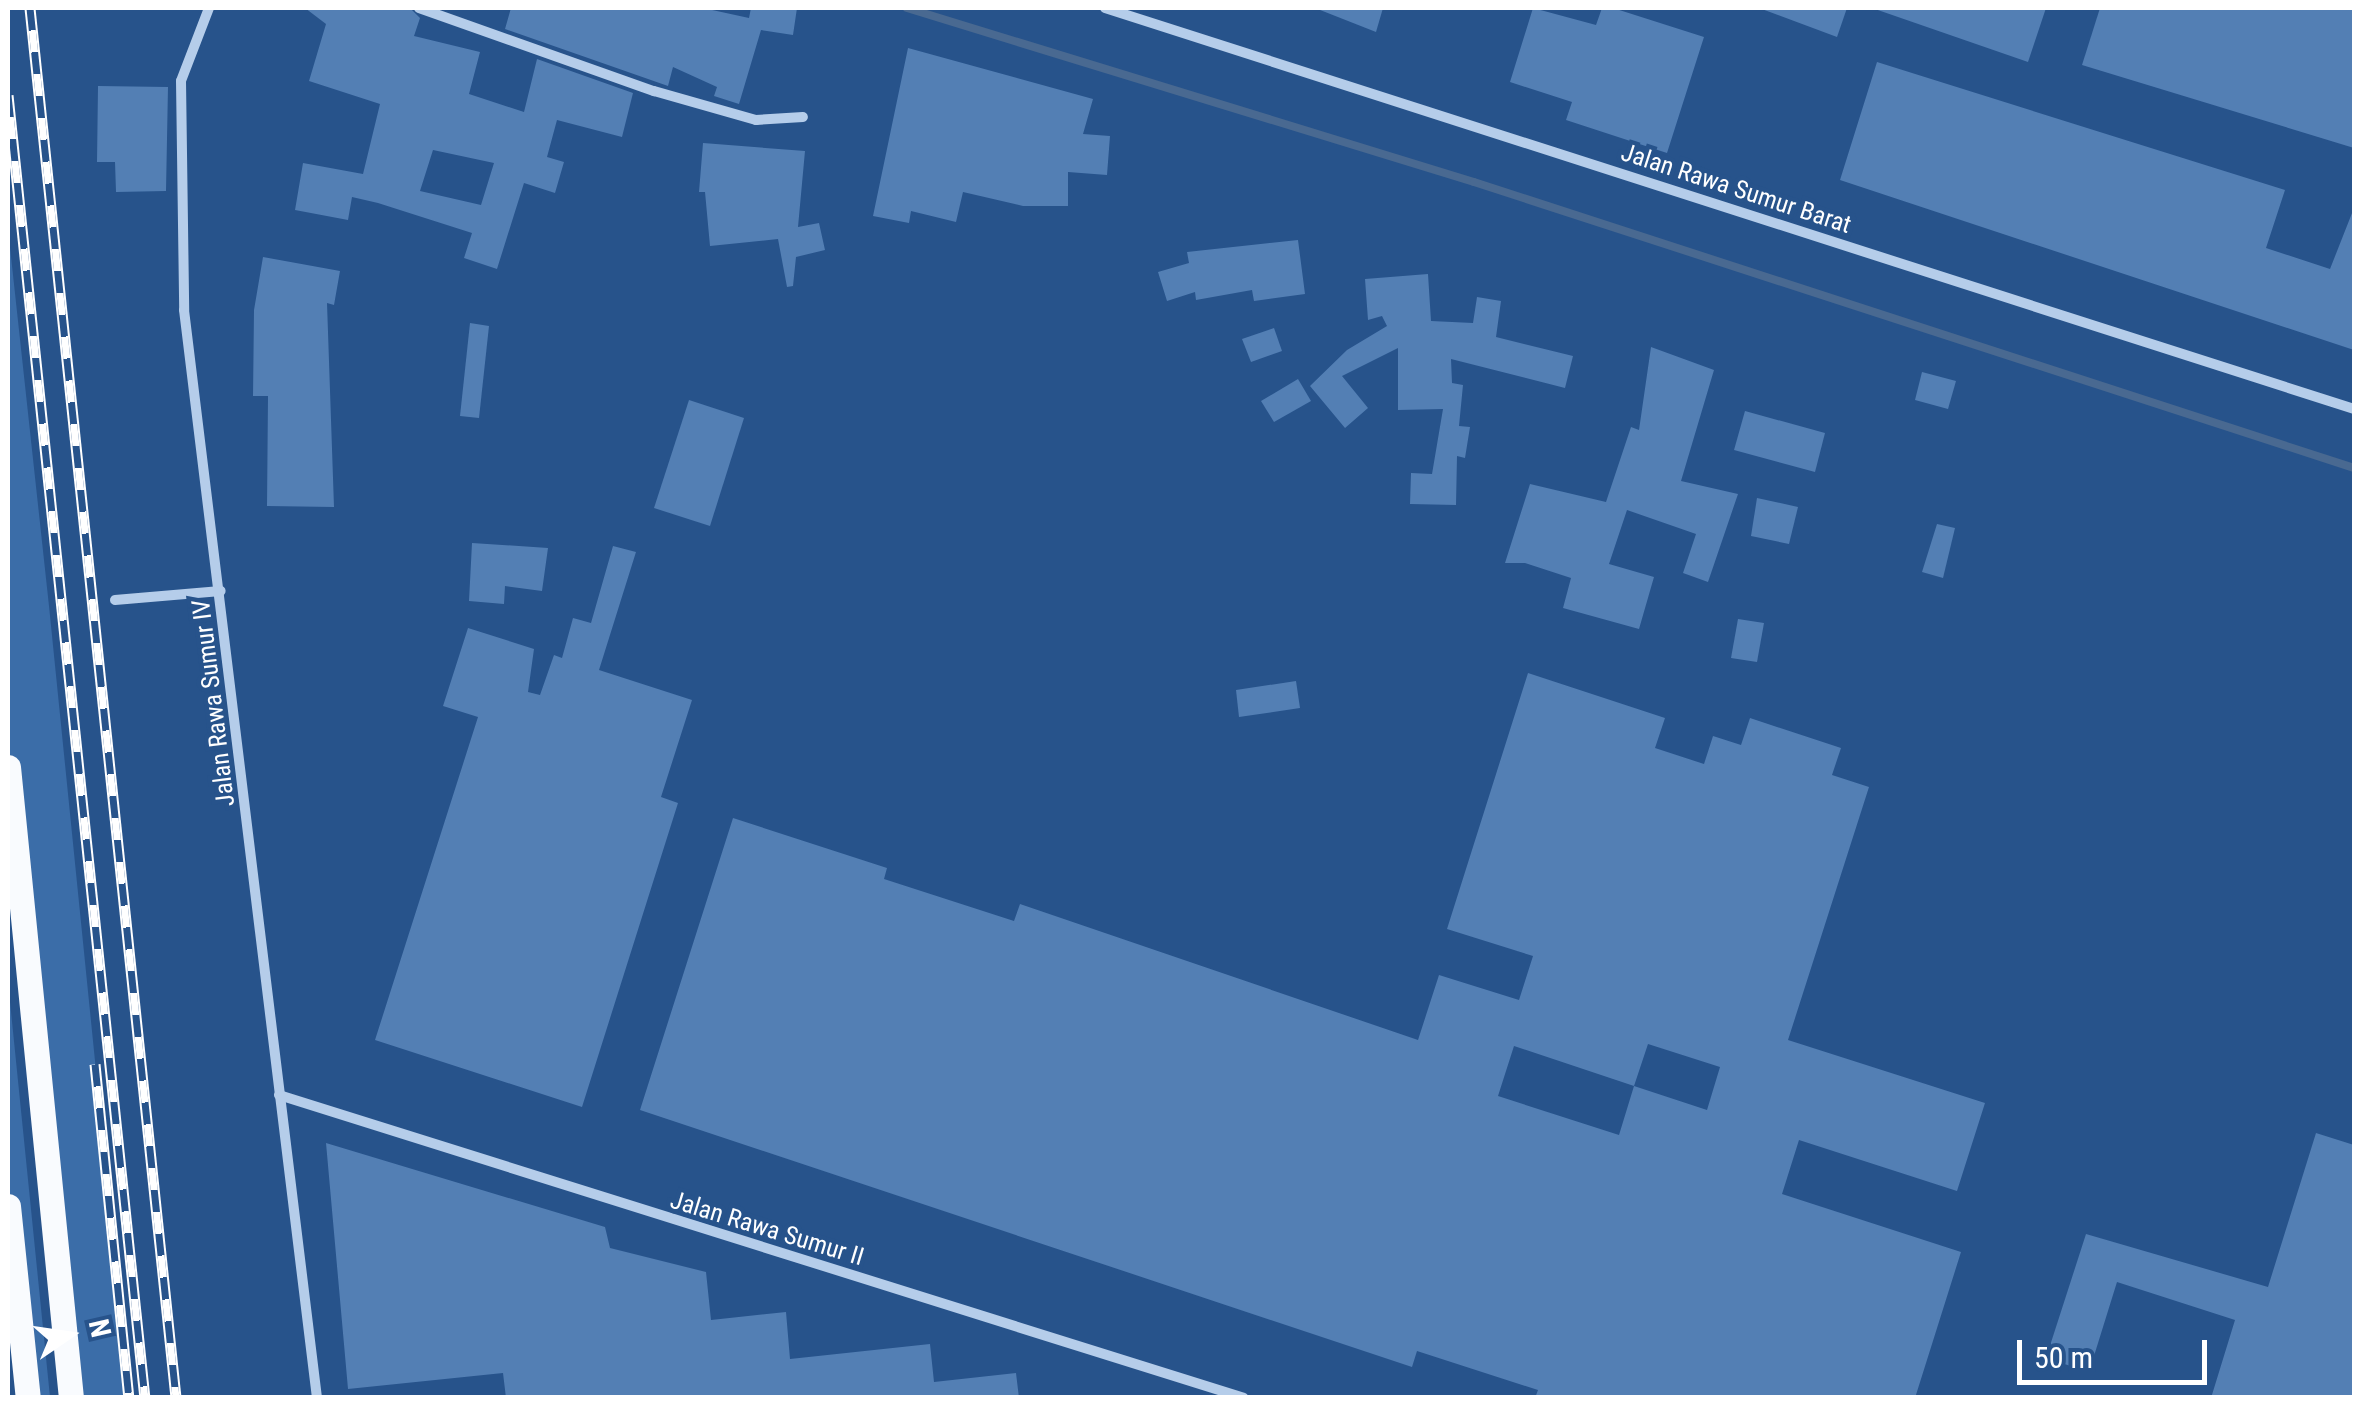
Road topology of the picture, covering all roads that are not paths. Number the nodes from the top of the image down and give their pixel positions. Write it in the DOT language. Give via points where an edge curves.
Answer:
graph roads {
  1 [pos="209,8"];
  2 [pos="419,8"];
  3 [pos="1105,8"];
  4 [pos="802,118"];
  5 [pos="2354,408"];
  6 [pos="221,591"];
  7 [pos="115,600"];
  8 [pos="8,767"];
  9 [pos="280,1095"];
  10 [pos="8,1206"];
  11 [pos="28,1398"];
  12 [pos="71,1398"];
  13 [pos="317,1398"];
  14 [pos="1244,1398"];
  1 -- 6 [label="street, Jalan Rawa Sumur IV" via="185,59 179,147 184,310"];
  2 -- 4 [label="street" via="654,91 756,120"];
  3 -- 5 [label="street, Jalan Rawa Sumur Barat"];
  6 -- 7 [label="street"];
  6 -- 9 [label="street, Jalan Rawa Sumur IV"];
  8 -- 12 [label="main road"];
  9 -- 13 [label="street, Jalan Rawa Sumur IV"];
  9 -- 14 [label="street, Jalan Rawa Sumur II"];
  10 -- 11 [label="main road"];
}
